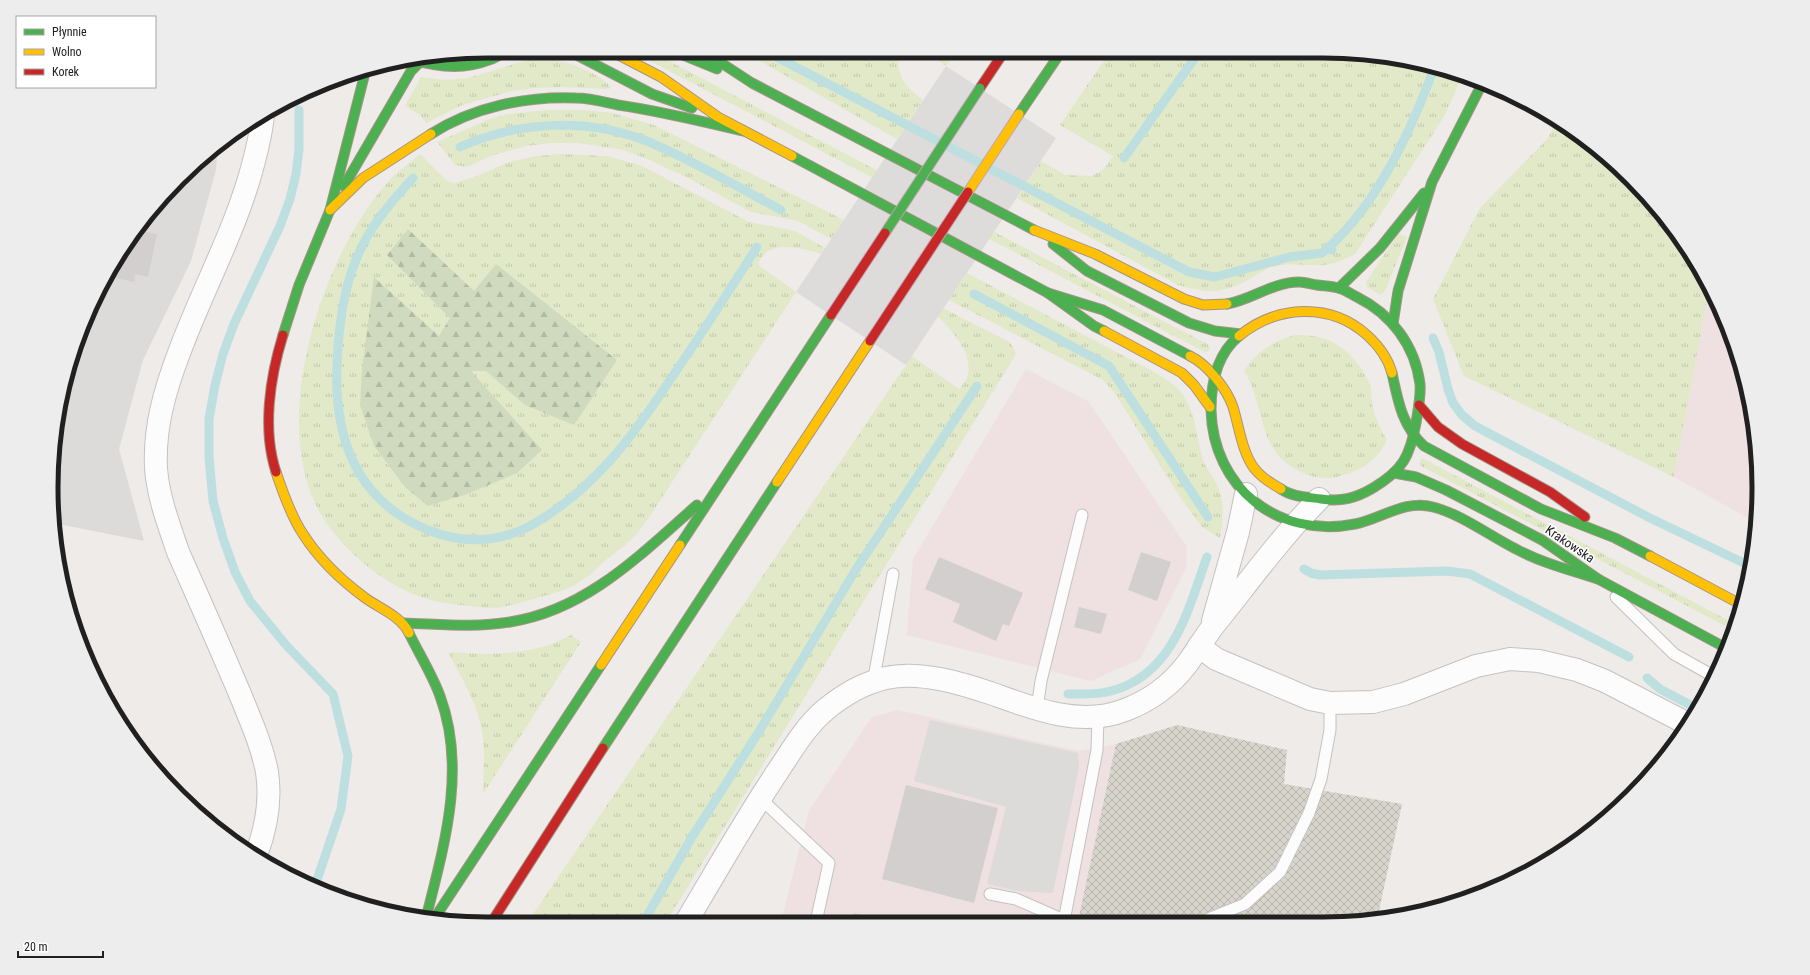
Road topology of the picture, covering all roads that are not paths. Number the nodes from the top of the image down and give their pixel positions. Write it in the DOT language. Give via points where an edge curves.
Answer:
graph roads {
  1 [pos="492,58"];
  2 [pos="583,58"];
  3 [pos="624,58"];
  4 [pos="690,58"];
  5 [pos="714,58"];
  6 [pos="1000,58"];
  7 [pos="1057,58"];
  8 [pos="432,62"];
  9 [pos="415,64"];
  10 [pos="364,77"];
  11 [pos="752,83"];
  12 [pos="1480,88"];
  13 [pos="718,117"];
  14 [pos="262,122"];
  15 [pos="743,131"];
  16 [pos="1432,182"];
  17 [pos="330,210"];
  18 [pos="1036,231"];
  19 [pos="1339,288"];
  20 [pos="1048,293"];
  21 [pos="1317,311"];
  22 [pos="1393,324"];
  23 [pos="1241,334"];
  24 [pos="1215,376"];
  25 [pos="1420,405"];
  26 [pos="1210,407"];
  27 [pos="1413,437"];
  28 [pos="1394,473"];
  29 [pos="719,486"];
  30 [pos="1246,494"];
  31 [pos="1319,499"];
  32 [pos="1082,515"];
  33 [pos="1296,522"];
  34 [pos="1615,538"];
  35 [pos="893,574"];
  36 [pos="1598,579"];
  37 [pos="1736,602"];
  38 [pos="404,623"];
  39 [pos="1205,638"];
  40 [pos="1721,646"];
  41 [pos="1710,673"];
  42 [pos="873,683"];
  43 [pos="1330,703"];
  44 [pos="1037,709"];
  45 [pos="1098,717"];
  46 [pos="1683,721"];
  47 [pos="760,798"];
  48 [pos="258,850"];
  49 [pos="990,894"];
  50 [pos="427,912"];
  51 [pos="437,914"];
  52 [pos="495,917"];
  53 [pos="689,917"];
  54 [pos="817,917"];
  55 [pos="1056,917"];
  56 [pos="1066,917"];
  57 [pos="1213,917"];
  1 -- 8 [label="main road" via="456,67"];
  2 -- 13 [label="main road" via="652,94"];
  3 -- 13 [label="main road" via="661,77"];
  4 -- 11 [label="main road"];
  5 -- 11 [label="main road"];
  6 -- 29 [label="main road, bridge"];
  7 -- 52 [label="main road, bridge" via="582,779"];
  9 -- 17 [label="main road"];
  10 -- 17 [label="main road"];
  11 -- 18 [label="main road"];
  12 -- 16 [label="main road"];
  13 -- 15 [label="main road"];
  14 -- 48 [label="street" via="250,178 237,215 169,379 156,438 156,468 168,524 256,735 267,772 267,817"];
  15 -- 17 [label="main road" via="664,112 577,98 514,102 482,110 446,124 363,178"];
  15 -- 20 [label="main road"];
  16 -- 19 [label="main road" via="1380,248"];
  16 -- 22 [label="main road" via="1398,291"];
  17 -- 38 [label="main road" via="300,285 276,357 269,418 271,456 294,519 321,558 346,583"];
  18 -- 19 [label="main road" via="1095,254 1184,299 1203,304 1238,302 1283,284 1299,282"];
  18 -- 23 [label="main road" via="1087,271 1189,323 1215,331"];
  19 -- 21 [label="main road"];
  19 -- 22 [label="main road" via="1381,311"];
  20 -- 24 [label="main road" via="1103,310 1200,361"];
  20 -- 26 [label="main road" via="1094,326 1182,373"];
  21 -- 23 [label="main road" via="1282,313 1258,323"];
  21 -- 27 [label="main road" via="1335,315 1352,323 1380,349 1390,366 1401,412"];
  22 -- 25 [label="main road" via="1408,345 1414,360 1420,384"];
  23 -- 24 [label="main road" via="1227,347"];
  24 -- 26 [label="main road"];
  24 -- 31 [label="main road" via="1233,406 1240,437 1254,468 1284,491"];
  25 -- 27 [label="main road"];
  25 -- 34 [label="main road, Krakowska" via="1438,427 1462,444 1550,492"];
  26 -- 30 [label="main road" via="1212,432 1220,460"];
  27 -- 28 [label="main road" via="1408,454"];
  27 -- 34 [label="main road, Krakowska" via="1458,465 1541,508"];
  28 -- 31 [label="main road" via="1358,497 1332,501"];
  28 -- 36 [label="main road, Krakowska" via="1416,477 1446,490 1542,540"];
  29 -- 38 [label="main road" via="622,571 586,596 560,609 512,622"];
  29 -- 51 [label="main road"];
  30 -- 33 [label="main road" via="1274,515"];
  30 -- 39 [label="street" via="1238,532"];
  31 -- 33 [label="street"];
  32 -- 44 [label="lane" via="1041,681"];
  33 -- 36 [label="main road" via="1336,527 1368,521 1411,505 1426,505 1449,514 1533,558"];
  33 -- 39 [label="street"];
  34 -- 37 [label="main road, Krakowska"];
  35 -- 42 [label="lane"];
  36 -- 40 [label="main road, Krakowska"];
  36 -- 41 [label="lane" via="1674,654"];
  38 -- 50 [label="main road" via="440,696 451,740 454,771 452,804"];
  39 -- 43 [label="street" via="1216,659 1310,699"];
  39 -- 45 [label="street" via="1167,686 1147,701 1124,711"];
  42 -- 44 [label="street" via="887,678 945,680"];
  42 -- 47 [label="street" via="860,687 824,711 804,732"];
  43 -- 46 [label="street" via="1372,702 1404,694 1476,666 1510,659 1539,661 1577,670 1605,681"];
  43 -- 57 [label="lane" via="1330,730 1321,779 1309,813 1280,872 1245,904"];
  44 -- 45 [label="street" via="1069,718"];
  45 -- 56 [label="lane" via="1097,750"];
  47 -- 53 [label="street"];
  47 -- 54 [label="lane" via="829,863"];
  49 -- 55 [label="lane" via="1016,899"];
}
